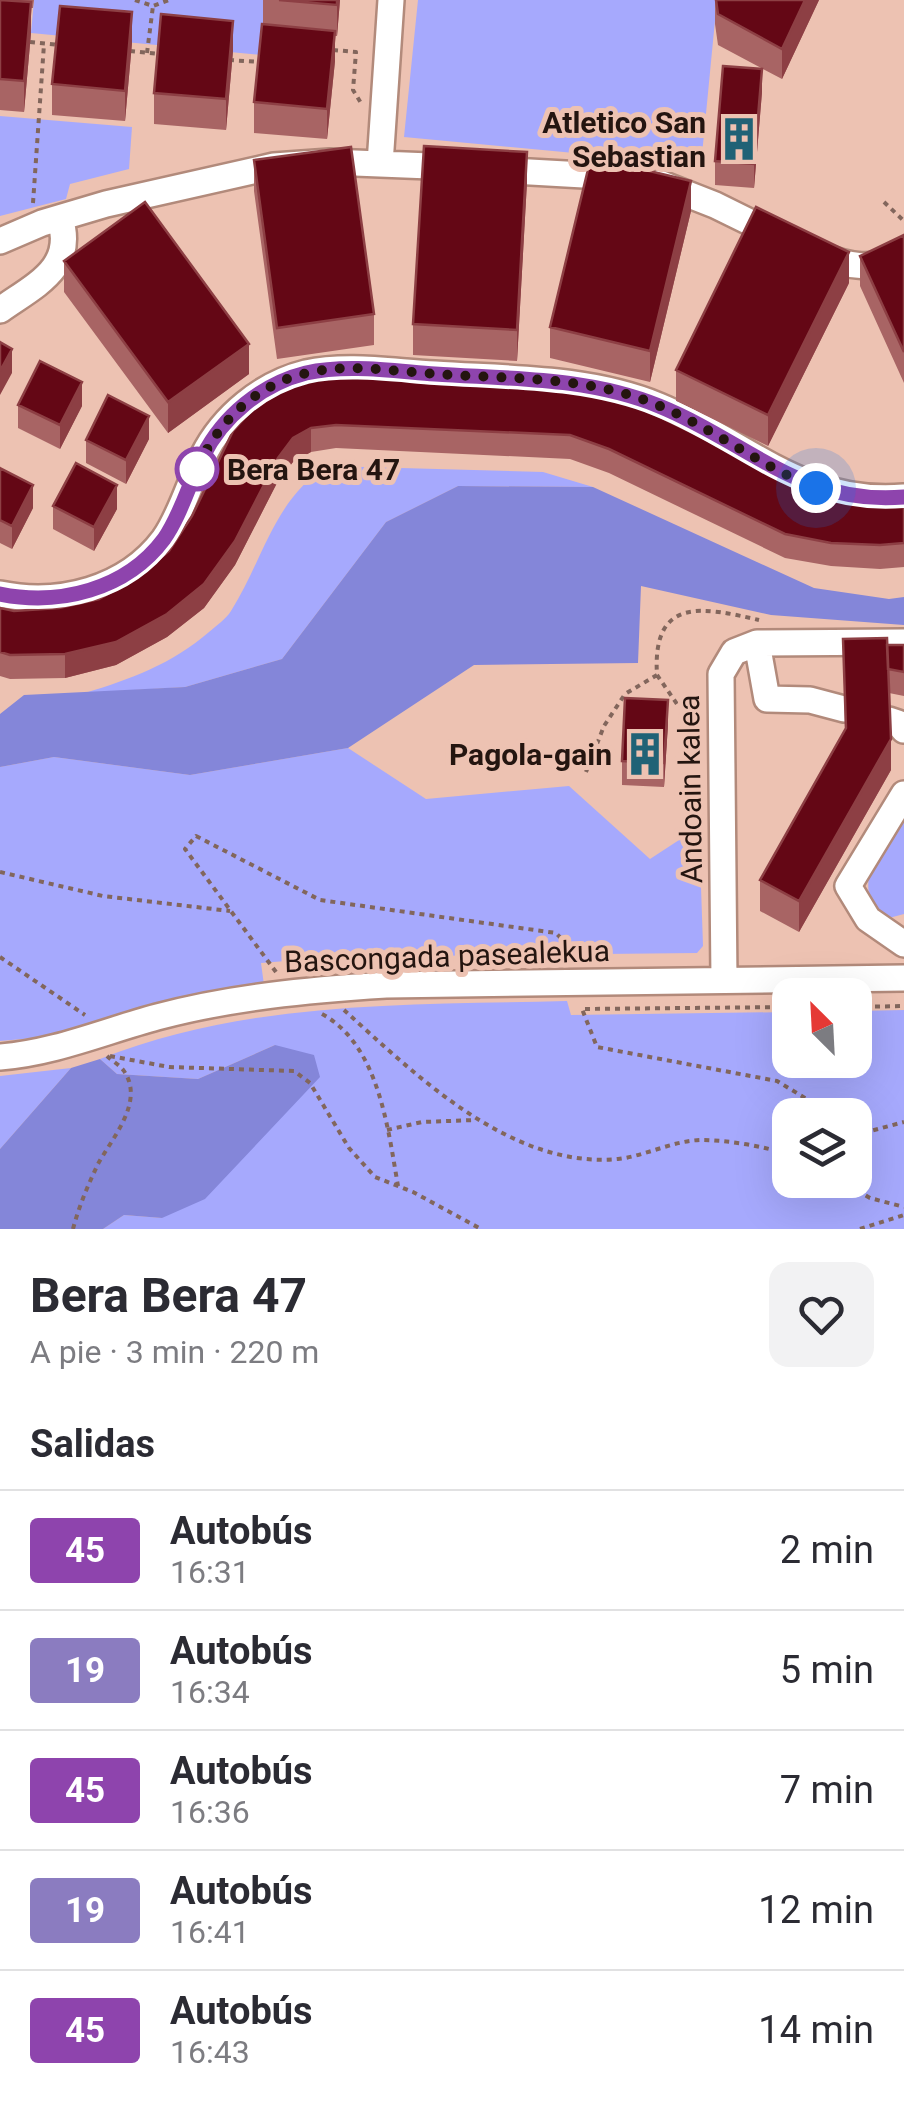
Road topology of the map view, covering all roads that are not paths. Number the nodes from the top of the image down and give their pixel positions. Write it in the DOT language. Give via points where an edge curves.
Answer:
graph roads {
  1 [pos="391,0"];
  2 [pos="380,164"];
  3 [pos="45,218"];
  4 [pos="0,229"];
  5 [pos="0,242"];
  6 [pos="904,257"];
  7 [pos="0,310"];
  8 [pos="904,496"];
  9 [pos="0,594"];
  10 [pos="757,642"];
  11 [pos="904,642"];
  12 [pos="844,708"];
  13 [pos="904,794"];
  14 [pos="904,944"];
  15 [pos="904,978"];
  16 [pos="724,980"];
  17 [pos="0,1056"];
  1 -- 2 [label="street"];
  2 -- 3 [label="street" via="274,166"];
  2 -- 6 [label="street" via="637,178 665,184 858,268"];
  3 -- 4 [label="street"];
  3 -- 5 [label="street"];
  3 -- 7 [label="street" via="65,234 60,259 51,274"];
  8 -- 9 [label="street" via="816,488 663,407 602,388 323,370 272,386 228,419 166,536 128,572 62,597"];
  10 -- 11 [label="street"];
  10 -- 12 [label="street" via="767,699"];
  10 -- 16 [label="street, Andoain kalea" via="734,652 721,674"];
  13 -- 14 [label="street" via="848,886 868,920"];
  15 -- 16 [label="street, Bascongada pasealekua"];
  16 -- 17 [label="street, Bascongada pasealekua" via="303,990 220,1002"];
}
